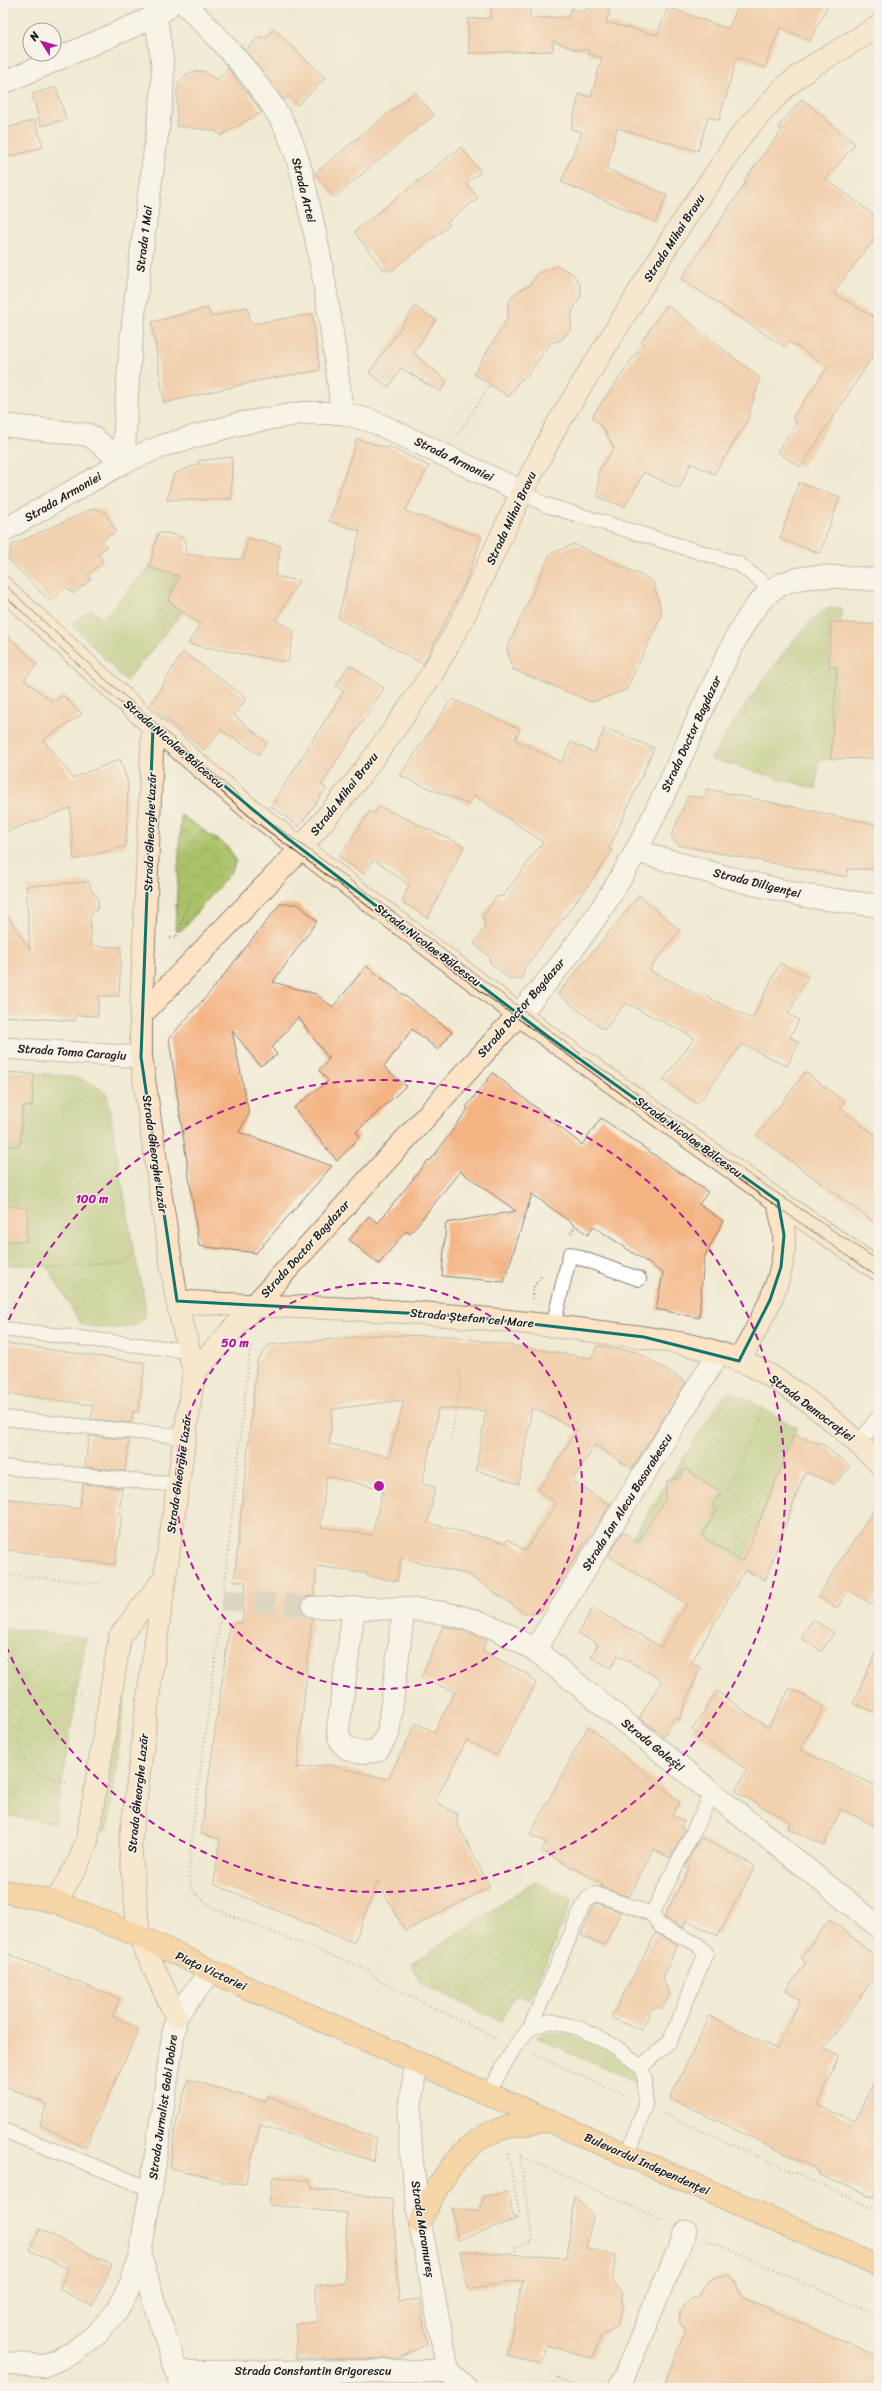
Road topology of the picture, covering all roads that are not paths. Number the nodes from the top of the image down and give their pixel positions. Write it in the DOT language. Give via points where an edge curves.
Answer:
graph roads {
  1 [pos="174,3"];
  2 [pos="184,3"];
  3 [pos="156,16"];
  4 [pos="879,26"];
  5 [pos="3,83"];
  6 [pos="342,413"];
  7 [pos="3,425"];
  8 [pos="124,462"];
  9 [pos="522,492"];
  10 [pos="3,531"];
  11 [pos="879,580"];
  12 [pos="3,588"];
  13 [pos="772,590"];
  14 [pos="153,726"];
  15 [pos="301,849"];
  16 [pos="636,851"];
  17 [pos="879,906"];
  18 [pos="519,1014"];
  19 [pos="141,1015"];
  20 [pos="3,1048"];
  21 [pos="141,1058"];
  22 [pos="778,1201"];
  23 [pos="879,1270"];
  24 [pos="639,1279"];
  25 [pos="177,1301"];
  26 [pos="255,1305"];
  27 [pos="553,1326"];
  28 [pos="3,1329"];
  29 [pos="718,1354"];
  30 [pos="192,1361"];
  31 [pos="739,1361"];
  32 [pos="761,1371"];
  33 [pos="879,1416"];
  34 [pos="3,1418"];
  35 [pos="185,1437"];
  36 [pos="859,1443"];
  37 [pos="879,1463"];
  38 [pos="3,1467"];
  39 [pos="178,1485"];
  40 [pos="164,1578"];
  41 [pos="313,1607"];
  42 [pos="354,1608"];
  43 [pos="404,1608"];
  44 [pos="535,1650"];
  45 [pos="712,1794"];
  46 [pos="3,1891"];
  47 [pos="56,1902"];
  48 [pos="652,1914"];
  49 [pos="879,1927"];
  50 [pos="139,1936"];
  51 [pos="211,1971"];
  52 [pos="176,2016"];
  53 [pos="530,2028"];
  54 [pos="416,2062"];
  55 [pos="641,2067"];
  56 [pos="488,2093"];
  57 [pos="550,2120"];
  58 [pos="3,2130"];
  59 [pos="628,2156"];
  60 [pos="151,2189"];
  61 [pos="420,2223"];
  62 [pos="686,2231"];
  63 [pos="140,2254"];
  64 [pos="879,2266"];
  65 [pos="3,2363"];
  66 [pos="179,2380"];
  67 [pos="450,2380"];
  68 [pos="466,2388"];
  69 [pos="620,2388"];
  1 -- 3 [label="street"];
  2 -- 6 [label="street, Strada Artei" via="214,34 261,92 284,125 298,160 328,295"];
  3 -- 5 [label="street"];
  3 -- 8 [label="street, Strada 1 Mai" via="163,68 162,96 129,359"];
  4 -- 9 [label="main road, Strada Mihai Bravu" via="811,67 785,87 743,133 610,336 557,425"];
  6 -- 8 [label="street, Strada Armoniei" via="302,414 238,424 165,445"];
  6 -- 9 [label="street, Strada Armoniei" via="372,421"];
  7 -- 8 [label="street" via="89,435"];
  8 -- 10 [label="street, Strada Armoniei"];
  9 -- 13 [label="lane, Strada Armoniei" via="546,506 739,564"];
  9 -- 15 [label="main road, Strada Mihai Bravu" via="461,622 432,674 362,773"];
  11 -- 13 [label="street" via="830,577 792,580"];
  12 -- 14 [label="main road, Strada Nicolae Bălcescu"];
  13 -- 16 [label="street, Strada Doctor Bagdazar" via="754,611 731,648"];
  14 -- 15 [label="main road, Strada Nicolae Bălcescu" via="252,811"];
  14 -- 19 [label="main road, Strada Gheorghe Lazăr"];
  15 -- 18 [label="main road, Strada Nicolae Bălcescu"];
  15 -- 19 [label="main road, Strada Mihai Bravu"];
  16 -- 17 [label="street, Strada Diligenței" via="805,896"];
  16 -- 18 [label="street, Strada Doctor Bagdazar" via="607,901"];
  18 -- 22 [label="main road, Strada Nicolae Bălcescu"];
  18 -- 26 [label="main road, Strada Doctor Bagdazar"];
  19 -- 21 [label="main road, Strada Gheorghe Lazăr"];
  20 -- 21 [label="street, Strada Toma Caragiu"];
  21 -- 25 [label="main road, Strada Gheorghe Lazăr"];
  22 -- 23 [label="main road, Strada Nicolae Bălcescu"];
  22 -- 31 [label="main road" via="784,1235 781,1267 770,1300"];
  24 -- 27 [label="lane" via="570,1254"];
  25 -- 26 [label="main road, Strada Ștefan cel Mare"];
  25 -- 30 [label="main road, Strada Gheorghe Lazăr"];
  26 -- 27 [label="main road, Strada Ștefan cel Mare" via="462,1316"];
  26 -- 30 [label="main road, Strada Doctor Bagdazar"];
  27 -- 29 [label="main road, Strada Ștefan cel Mare" via="644,1337"];
  28 -- 30 [label="lane"];
  29 -- 31 [label="main road, Strada Ștefan cel Mare"];
  29 -- 44 [label="street, Strada Ion Alecu Basarabescu"];
  30 -- 35 [label="main road, Strada Gheorghe Lazăr"];
  31 -- 32 [label="main road, Strada Ștefan cel Mare"];
  32 -- 36 [label="main road, Strada Democrației" via="806,1401"];
  33 -- 36 [label="lane"];
  34 -- 35 [label="lane"];
  35 -- 39 [label="main road, Strada Gheorghe Lazăr"];
  36 -- 37 [label="main road, Strada Democrației"];
  38 -- 39 [label="lane"];
  39 -- 40 [label="main road, Strada Gheorghe Lazăr"];
  40 -- 47 [label="main road, Strada Gheorghe Lazăr" via="120,1636 87,1841"];
  40 -- 50 [label="main road, Strada Gheorghe Lazăr" via="130,1845"];
  41 -- 42 [label="street"];
  42 -- 43 [label="street, Strada Golești"];
  42 -- 43 [label="street" via="338,1737 347,1749 373,1751 381,1747 388,1734"];
  43 -- 44 [label="street, Strada Golești" via="447,1614 489,1625"];
  44 -- 45 [label="street, Strada Golești"];
  45 -- 48 [label="lane"];
  45 -- 49 [label="street, Strada Golești"];
  46 -- 47 [label="main road, Piața Victoriei"];
  47 -- 50 [label="main road, Piața Victoriei"];
  48 -- 53 [label="lane" via="596,1894 588,1898"];
  48 -- 55 [label="lane" via="660,1926 697,1944 706,1953 670,2042"];
  50 -- 51 [label="main road, Piața Victoriei"];
  50 -- 52 [label="main road, Strada Gheorghe Lazăr"];
  51 -- 52 [label="street, Strada Jurnalist Gabi Dobre"];
  51 -- 54 [label="main road, Piața Victoriei"];
  52 -- 60 [label="street, Strada Jurnalist Gabi Dobre"];
  53 -- 55 [label="lane" via="551,2021 579,2028 616,2047"];
  53 -- 56 [label="lane"];
  54 -- 56 [label="main road, Bulevardul Independenței"];
  54 -- 61 [label="street, Strada Maramureș" via="410,2119 412,2163"];
  55 -- 59 [label="lane" via="645,2080 645,2105"];
  56 -- 57 [label="main road, Bulevardul Independenței"];
  57 -- 59 [label="main road, Bulevardul Independenței"];
  57 -- 61 [label="main road" via="491,2133 477,2141 445,2174 430,2197"];
  58 -- 60 [label="lane"];
  59 -- 64 [label="main road, Bulevardul Independenței"];
  60 -- 63 [label="street, Strada Jurnalist Gabi Dobre"];
  61 -- 67 [label="street, Strada Maramureș"];
  62 -- 69 [label="street"];
  63 -- 65 [label="street, Strada Jurnalist Gabi Dobre" via="131,2284 112,2317 97,2334 72,2353 44,2366"];
  63 -- 66 [label="street, Strada Jurnalist Gabi Dobre"];
  66 -- 67 [label="street, Strada Constantin Grigorescu"];
  67 -- 68 [label="street"];
}
